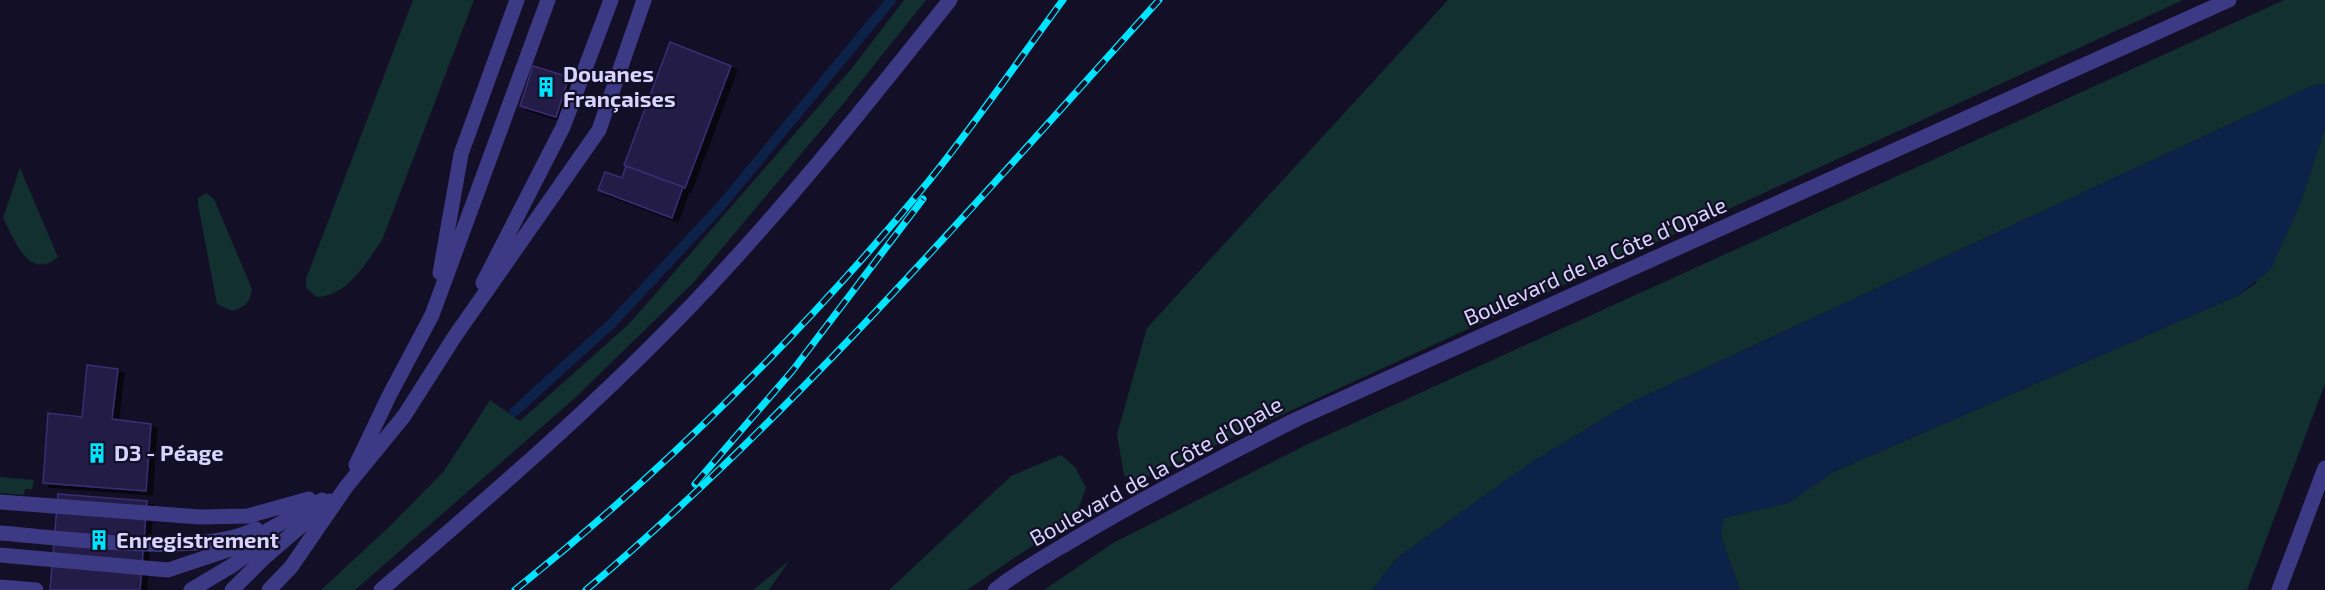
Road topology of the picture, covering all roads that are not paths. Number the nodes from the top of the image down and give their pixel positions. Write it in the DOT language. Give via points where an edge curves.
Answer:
graph roads {
  1 [pos="517,0"];
  2 [pos="548,0"];
  3 [pos="611,0"];
  4 [pos="644,0"];
  5 [pos="950,0"];
  6 [pos="2229,0"];
  7 [pos="432,315"];
  8 [pos="455,336"];
  9 [pos="2325,468"];
  10 [pos="346,488"];
  11 [pos="0,502"];
  12 [pos="0,533"];
  13 [pos="0,555"];
  14 [pos="0,587"];
  15 [pos="36,590"];
  16 [pos="191,590"];
  17 [pos="231,590"];
  18 [pos="269,590"];
  19 [pos="381,590"];
  20 [pos="995,590"];
  21 [pos="2279,590"];
  1 -- 7 [label="lane" via="461,154"];
  2 -- 7 [label="lane"];
  3 -- 8 [label="lane" via="563,128"];
  4 -- 8 [label="lane" via="599,130"];
  5 -- 19 [label="lane" via="834,145 729,266 603,393"];
  6 -- 20 [label="lane, Boulevard de la Côte d'Opale" via="1298,419 1101,522"];
  7 -- 10 [label="lane"];
  8 -- 10 [label="lane" via="404,416"];
  9 -- 21 [label="lane"];
  10 -- 11 [label="lane" via="248,516 174,516"];
  10 -- 12 [label="lane" via="250,532 201,544"];
  10 -- 13 [label="lane" via="240,546 168,570"];
  10 -- 16 [label="lane" via="234,566"];
  10 -- 17 [label="lane"];
  10 -- 18 [label="lane" via="291,567"];
  14 -- 15 [label="lane"];
}
